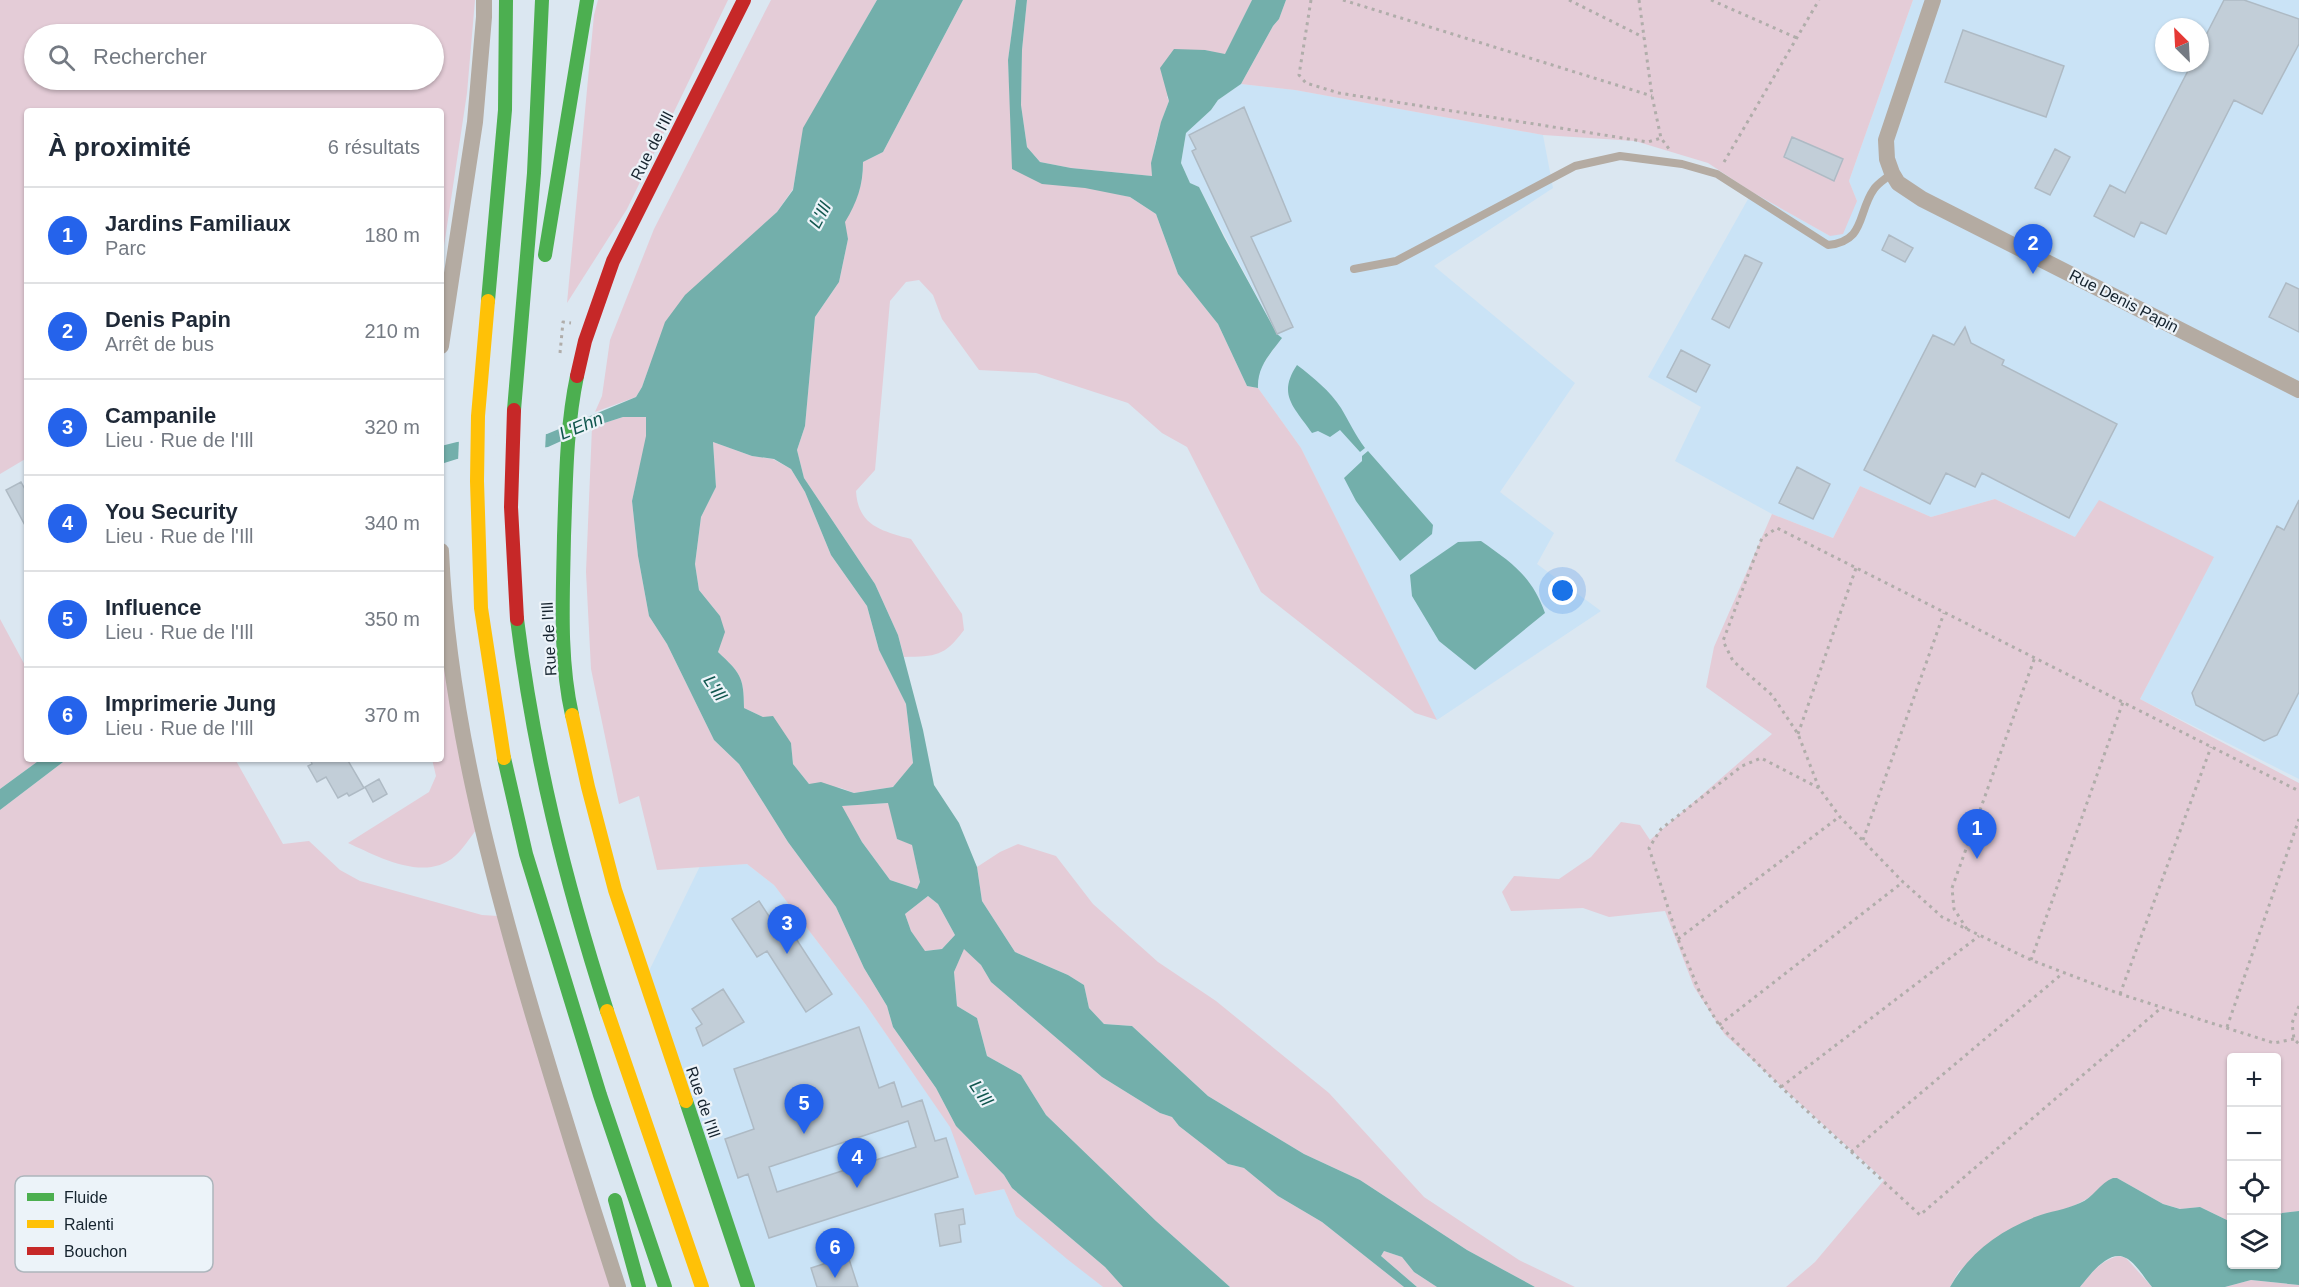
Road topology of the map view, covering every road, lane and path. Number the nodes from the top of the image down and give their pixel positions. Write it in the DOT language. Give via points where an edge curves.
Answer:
graph roads {
  1 [pos="484,0"];
  2 [pos="506,0"];
  3 [pos="542,0"];
  4 [pos="587,0"];
  5 [pos="744,0"];
  6 [pos="1311,0"];
  7 [pos="1343,0"];
  8 [pos="1569,0"];
  9 [pos="1639,0"];
  10 [pos="1711,0"];
  11 [pos="1819,0"];
  12 [pos="1933,0"];
  13 [pos="1643,37"];
  14 [pos="1797,38"];
  15 [pos="1652,96"];
  16 [pos="1661,138"];
  17 [pos="1682,164"];
  18 [pos="1892,173"];
  19 [pos="1717,174"];
  20 [pos="1354,269"];
  21 [pos="520,308"];
  22 [pos="444,326"];
  23 [pos="2299,390"];
  24 [pos="1856,568"];
  25 [pos="444,607"];
  26 [pos="1945,612"];
  27 [pos="2035,657"];
  28 [pos="2123,702"];
  29 [pos="1798,734"];
  30 [pos="2211,747"];
  31 [pos="1820,788"];
  32 [pos="2299,791"];
  33 [pos="1840,817"];
  34 [pos="2299,819"];
  35 [pos="1863,840"];
  36 [pos="1903,882"];
  37 [pos="1968,931"];
  38 [pos="1978,936"];
  39 [pos="1677,939"];
  40 [pos="2031,960"];
  41 [pos="2064,973"];
  42 [pos="2120,994"];
  43 [pos="2299,1006"];
  44 [pos="2161,1008"];
  45 [pos="1719,1024"];
  46 [pos="2228,1028"];
  47 [pos="2294,1039"];
  48 [pos="2299,1044"];
  49 [pos="1781,1087"];
  50 [pos="600,1095"];
  51 [pos="593,1121"];
  52 [pos="1851,1152"];
  53 [pos="612,1188"];
  54 [pos="695,1267"];
  55 [pos="618,1287"];
  56 [pos="639,1287"];
  57 [pos="665,1287"];
  58 [pos="702,1287"];
  59 [pos="712,1287"];
  60 [pos="748,1287"];
  1 -- 22 [label="street" via="475,122"];
  2 -- 50 [label="main road" via="504,121 478,416 481,608 500,740 526,854"];
  3 -- 21 [label="main road" via="539,106"];
  4 -- 21 [label="main road" via="540,276"];
  5 -- 60 [label="main road, Rue de l'Ill" via="614,261 585,341 571,405 562,621 569,701 615,890"];
  6 -- 16 [label="path" via="1299,75 1306,83 1339,93 1648,142"];
  7 -- 15 [label="path"];
  8 -- 13 [label="path"];
  9 -- 13 [label="path"];
  10 -- 14 [label="path"];
  11 -- 14 [label="path"];
  12 -- 18 [label="street" via="1888,129 1886,149"];
  13 -- 15 [label="path"];
  14 -- 19 [label="path"];
  15 -- 16 [label="path"];
  16 -- 17 [label="path"];
  17 -- 19 [label="lane"];
  17 -- 20 [label="lane" via="1620,156 1575,166 1396,261"];
  18 -- 19 [label="lane" via="1874,188 1854,235 1839,244 1828,245"];
  18 -- 23 [label="street, Rue Denis Papin" via="1898,183 1922,199"];
  21 -- 54 [label="main road" via="511,480 515,599 528,708 596,977"];
  24 -- 26 [label="path"];
  24 -- 29 [label="path"];
  24 -- 29 [label="path" via="1776,528 1762,537 1723,641 1733,661 1772,695"];
  25 -- 55 [label="street" via="459,720 500,905"];
  26 -- 27 [label="path"];
  26 -- 35 [label="path"];
  27 -- 28 [label="path"];
  27 -- 37 [label="path" via="1952,888 1954,909"];
  28 -- 30 [label="path"];
  28 -- 40 [label="path"];
  29 -- 31 [label="path"];
  30 -- 32 [label="path"];
  30 -- 42 [label="path"];
  31 -- 33 [label="path"];
  31 -- 39 [label="path" via="1761,758 1742,766 1661,829 1649,848"];
  33 -- 35 [label="path"];
  33 -- 39 [label="path"];
  34 -- 46 [label="path"];
  35 -- 36 [label="path"];
  36 -- 37 [label="path" via="1942,917"];
  36 -- 45 [label="path"];
  37 -- 38 [label="path"];
  38 -- 40 [label="path"];
  38 -- 49 [label="path"];
  39 -- 45 [label="path" via="1700,993"];
  40 -- 41 [label="path"];
  41 -- 42 [label="path"];
  41 -- 52 [label="path"];
  42 -- 44 [label="path"];
  43 -- 47 [label="path" via="2292,1023"];
  44 -- 46 [label="path"];
  44 -- 52 [label="path" via="1920,1215"];
  45 -- 49 [label="path"];
  46 -- 47 [label="path" via="2274,1043"];
  47 -- 48 [label="path"];
  49 -- 52 [label="path"];
  50 -- 51 [label="main road"];
  50 -- 57 [label="main road"];
  53 -- 56 [label="main road"];
  54 -- 58 [label="main road"];
  54 -- 59 [label="main road"];
}
